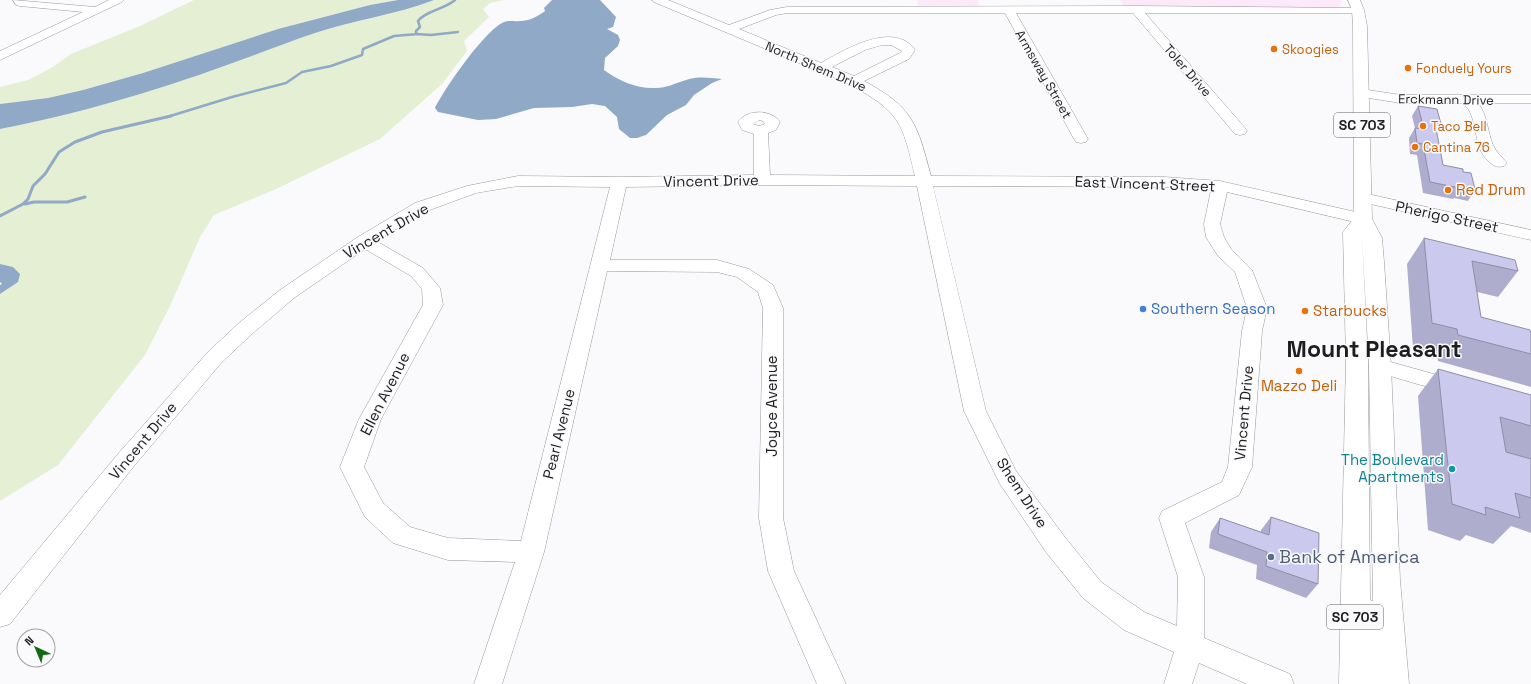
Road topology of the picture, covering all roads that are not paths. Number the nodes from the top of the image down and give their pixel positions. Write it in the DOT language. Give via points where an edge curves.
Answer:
graph roads {
  1 [pos="117,0"];
  2 [pos="661,0"];
  3 [pos="13,1"];
  4 [pos="1358,3"];
  5 [pos="1008,9"];
  6 [pos="1135,9"];
  7 [pos="95,10"];
  8 [pos="730,30"];
  9 [pos="0,56"];
  10 [pos="822,68"];
  11 [pos="854,81"];
  12 [pos="1361,93"];
  13 [pos="1465,99"];
  14 [pos="1531,99"];
  15 [pos="761,130"];
  16 [pos="1240,131"];
  17 [pos="1081,139"];
  18 [pos="1499,163"];
  19 [pos="762,180"];
  20 [pos="924,181"];
  21 [pos="619,182"];
  22 [pos="1220,186"];
  23 [pos="1363,209"];
  24 [pos="1531,235"];
  25 [pos="364,241"];
  26 [pos="600,265"];
  27 [pos="1380,366"];
  28 [pos="1472,392"];
  29 [pos="1357,515"];
  30 [pos="531,552"];
  31 [pos="0,615"];
  32 [pos="1190,646"];
  33 [pos="488,684"];
  34 [pos="832,684"];
  35 [pos="1178,684"];
  36 [pos="1280,684"];
  37 [pos="1355,684"];
  38 [pos="1381,684"];
  39 [pos="1393,684"];
  1 -- 7 [label="street"];
  2 -- 8 [label="street, North Shem Drive"];
  3 -- 7 [label="street"];
  4 -- 6 [label="street"];
  4 -- 12 [label="main road, SC 703"];
  5 -- 6 [label="street"];
  5 -- 8 [label="street" via="787,10 774,12"];
  5 -- 17 [label="street, Armsway Street"];
  6 -- 16 [label="street, Toler Drive"];
  7 -- 9 [label="street"];
  8 -- 10 [label="street, North Shem Drive"];
  10 -- 11 [label="street, North Shem Drive"];
  10 -- 11 [label="street" via="873,42 901,43 909,50 905,56"];
  11 -- 20 [label="street, North Shem Drive" via="880,95 904,118"];
  12 -- 13 [label="street, Erckmann Drive" via="1401,100"];
  12 -- 23 [label="main road, SC 703"];
  13 -- 14 [label="street, Erckmann Drive"];
  13 -- 18 [label="street" via="1477,110 1488,151"];
  15 -- 19 [label="street"];
  19 -- 20 [label="street, Vincent Drive"];
  19 -- 21 [label="street, Vincent Drive"];
  20 -- 22 [label="street, East Vincent Street" via="1164,182"];
  20 -- 32 [label="street, Shem Drive" via="975,411 1008,477 1055,544 1092,590 1134,621"];
  21 -- 25 [label="street, Vincent Drive" via="518,181 473,189 421,207"];
  21 -- 26 [label="street, Pearl Avenue"];
  22 -- 23 [label="street, East Vincent Street"];
  22 -- 32 [label="street, Vincent Drive" via="1212,224 1215,237 1224,252 1243,270 1257,308 1252,331 1240,467 1231,488 1172,518 1191,577"];
  23 -- 24 [label="street, Pherigo Street"];
  23 -- 27 [label="main road, SC 703" via="1372,241"];
  23 -- 29 [label="main road, SC 703" via="1352,232 1357,360"];
  25 -- 30 [label="street, Ellen Avenue" via="417,272 431,288 433,304 370,419 352,467 374,510 402,535 448,550"];
  25 -- 31 [label="street, Vincent Drive" via="288,294 215,357 126,460"];
  26 -- 30 [label="street, Pearl Avenue"];
  26 -- 34 [label="street, Joyce Avenue" via="717,266 743,274 766,289 773,308 771,518 781,571"];
  27 -- 28 [label="street"];
  27 -- 39 [label="main road, SC 703" via="1386,580"];
  29 -- 37 [label="main road, SC 703"];
  29 -- 38 [label="main road" via="1367,560 1373,664"];
  30 -- 33 [label="street, Pearl Avenue"];
  32 -- 35 [label="street, Vincent Drive"];
  32 -- 36 [label="street, Shem Drive"];
}
